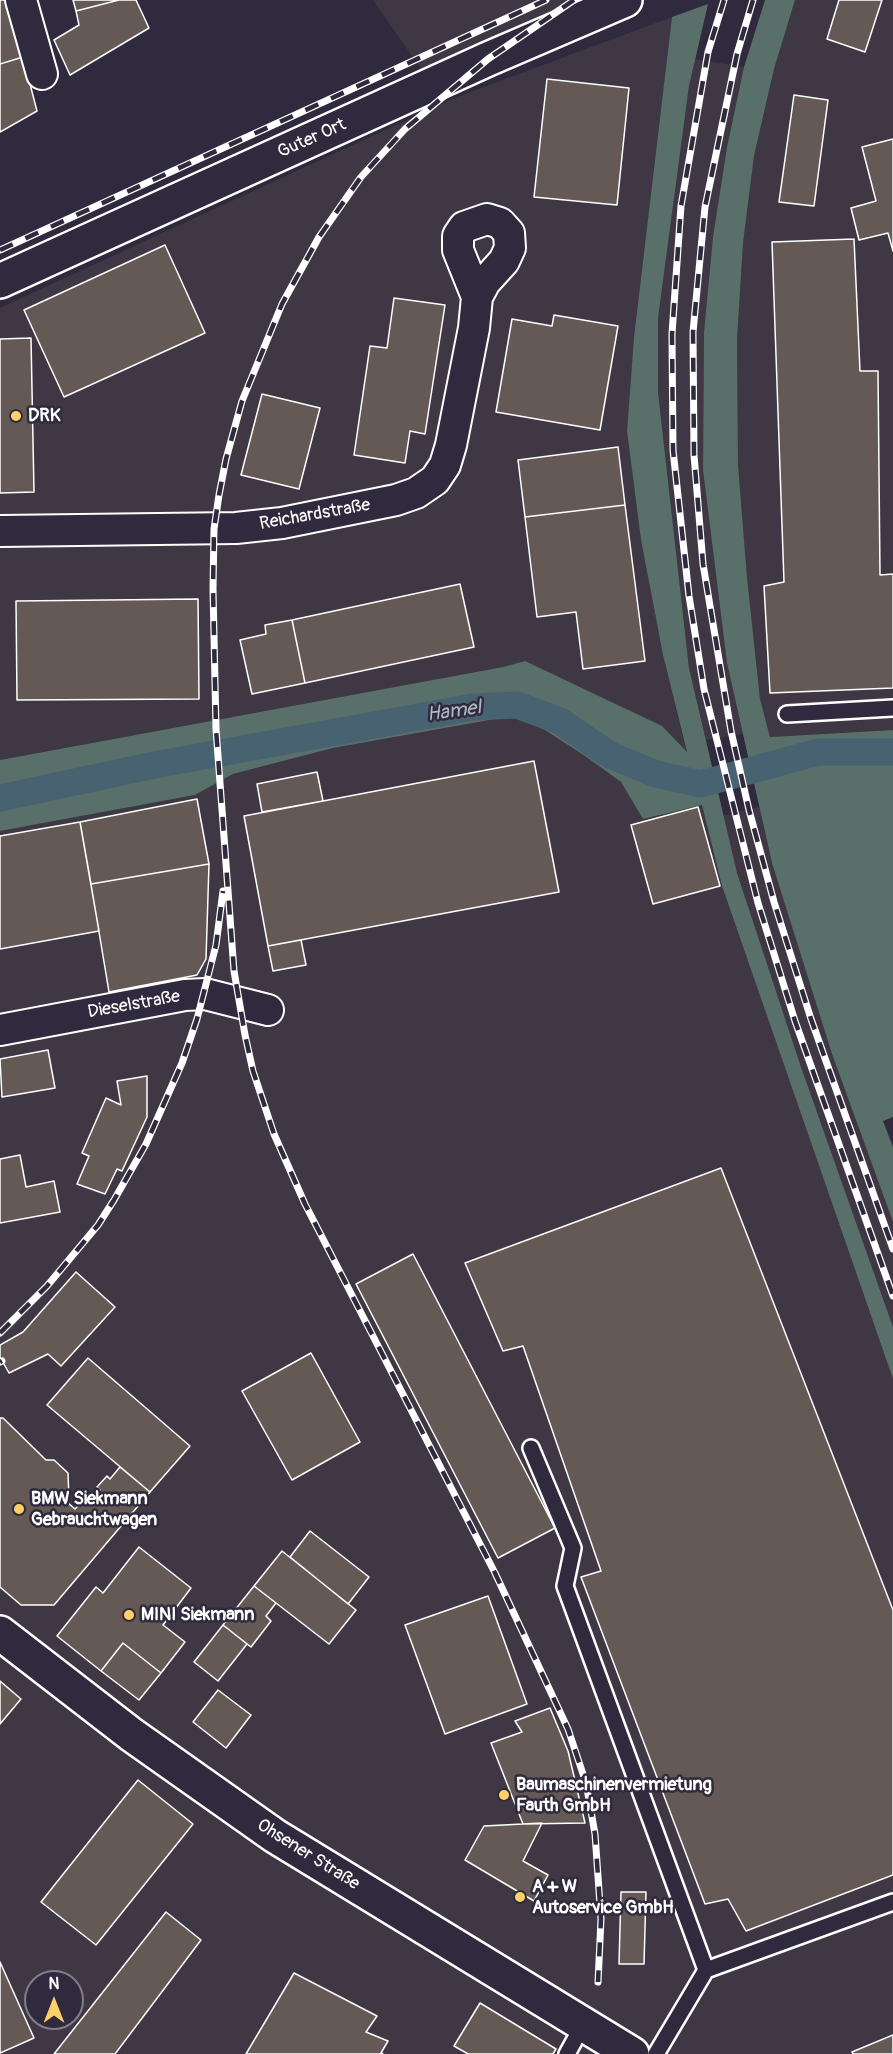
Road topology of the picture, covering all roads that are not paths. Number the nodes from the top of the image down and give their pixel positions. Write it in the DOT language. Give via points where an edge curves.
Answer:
graph roads {
  1 [pos="21,0"];
  2 [pos="626,0"];
  3 [pos="42,74"];
  4 [pos="0,281"];
  5 [pos="477,297"];
  6 [pos="0,531"];
  7 [pos="893,708"];
  8 [pos="787,714"];
  9 [pos="268,1010"];
  10 [pos="0,1030"];
  11 [pos="531,1448"];
  12 [pos="0,1633"];
  13 [pos="893,1902"];
  14 [pos="706,1970"];
  15 [pos="584,2024"];
  16 [pos="567,2054"];
  17 [pos="632,2054"];
  18 [pos="656,2054"];
  1 -- 3 [label="street"];
  2 -- 4 [label="main road, Guter Ort"];
  5 -- 6 [label="street, Reichardstraße" via="445,465 435,480 416,493 282,523 236,528"];
  7 -- 8 [label="lane"];
  9 -- 10 [label="street, Dieselstraße" via="204,994 185,995"];
  11 -- 14 [label="lane" via="573,1548 565,1586"];
  12 -- 15 [label="main road, Ohsener Straße" via="132,1735 275,1836"];
  13 -- 14 [label="lane"];
  14 -- 18 [label="lane"];
  15 -- 16 [label="lane"];
  15 -- 17 [label="main road, Ohsener Straße"];
}
